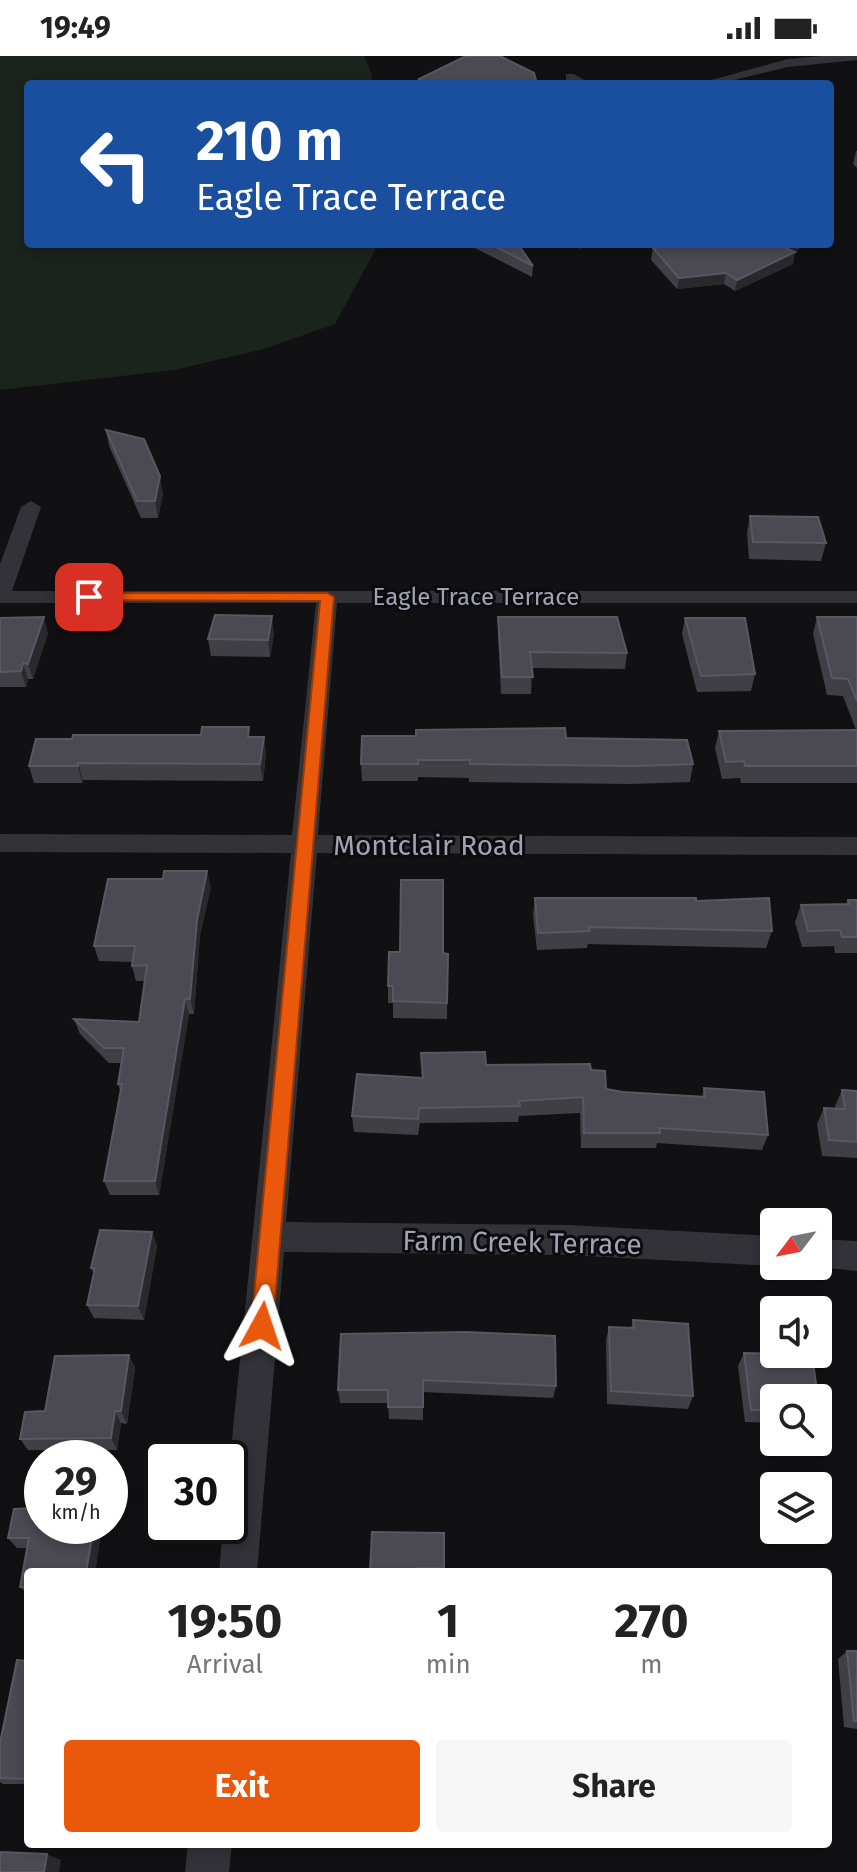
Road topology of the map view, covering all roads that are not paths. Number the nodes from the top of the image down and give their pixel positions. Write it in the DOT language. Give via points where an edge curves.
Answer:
graph roads {
  1 [pos="857,56"];
  2 [pos="570,77"];
  3 [pos="576,80"];
  4 [pos="719,80"];
  5 [pos="31,507"];
  6 [pos="0,595"];
  7 [pos="327,597"];
  8 [pos="857,597"];
  9 [pos="0,843"];
  10 [pos="305,844"];
  11 [pos="857,846"];
  12 [pos="270,1237"];
  13 [pos="760,1250"];
  14 [pos="832,1255"];
  15 [pos="857,1256"];
  16 [pos="238,1568"];
  17 [pos="210,1848"];
  18 [pos="207,1872"];
  1 -- 4 [label="street" via="788,63"];
  2 -- 3 [label="street"];
  5 -- 6 [label="street"];
  6 -- 7 [label="street, Eagle Trace Terrace"];
  7 -- 8 [label="street, Eagle Trace Terrace"];
  7 -- 10 [label="street"];
  9 -- 10 [label="street, Montclair Road"];
  10 -- 11 [label="street, Montclair Road"];
  10 -- 12 [label="street"];
  12 -- 13 [label="street, Farm Creek Terrace" via="567,1240"];
  12 -- 16 [label="street"];
  14 -- 15 [label="street"];
  17 -- 18 [label="street"];
}
